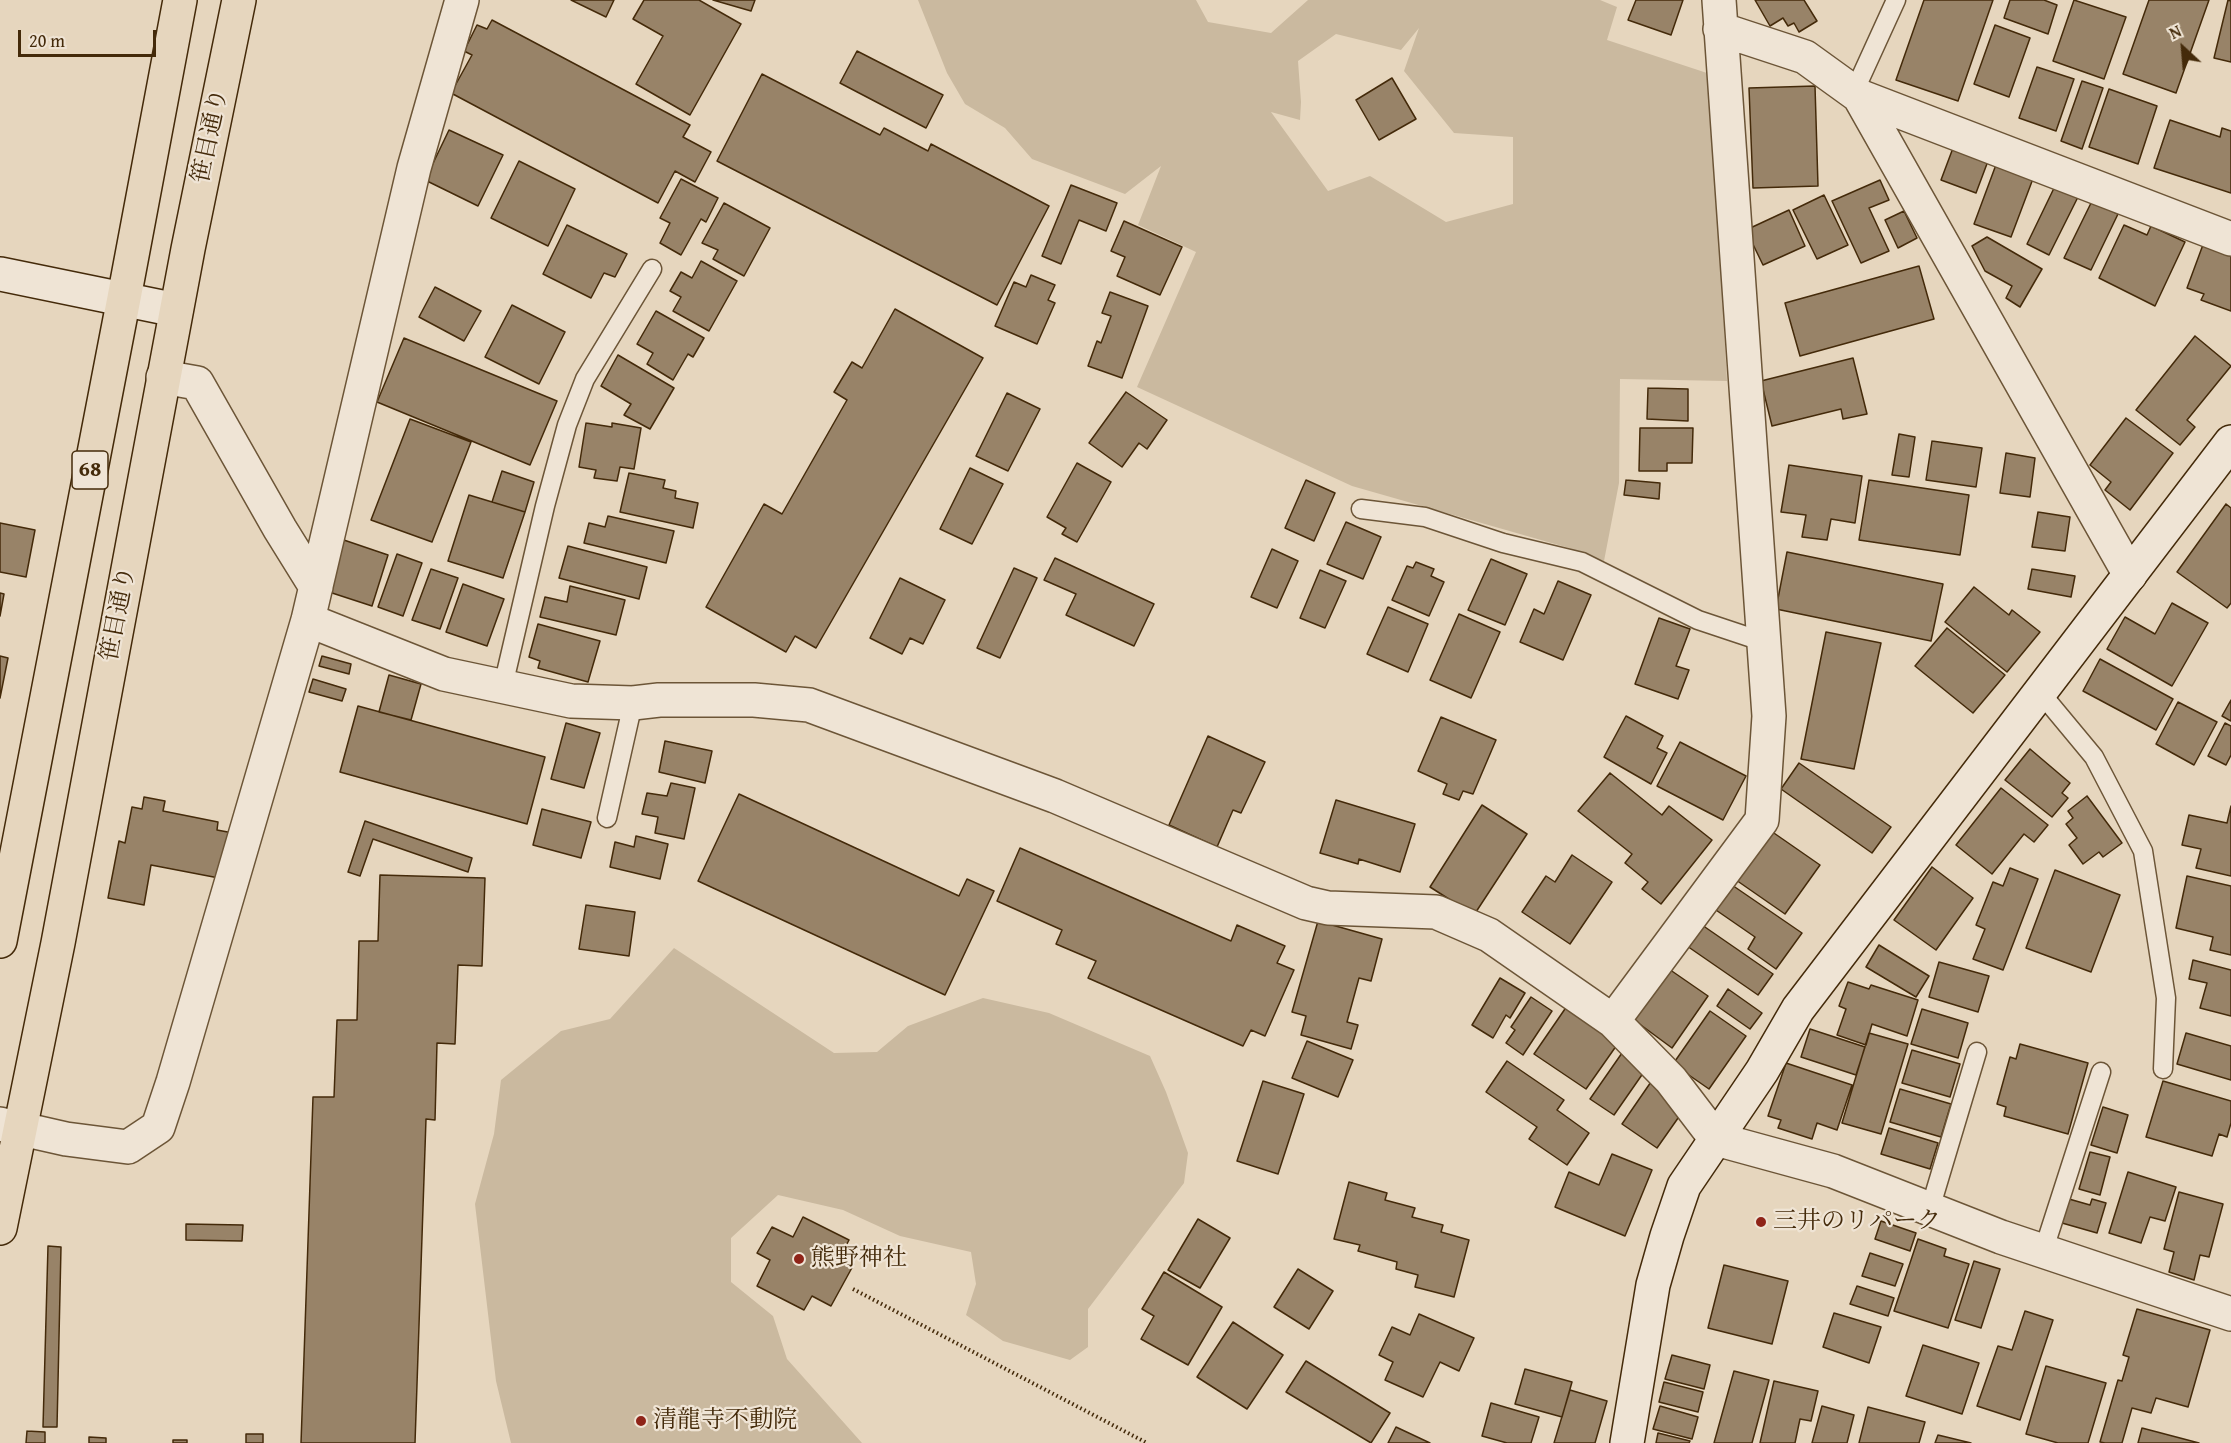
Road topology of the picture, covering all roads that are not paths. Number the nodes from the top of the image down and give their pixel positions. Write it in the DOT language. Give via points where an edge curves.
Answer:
graph roads {
  1 [pos="180,0"];
  2 [pos="239,0"];
  3 [pos="462,0"];
  4 [pos="1896,0"];
  5 [pos="1719,15"];
  6 [pos="1857,94"];
  7 [pos="2231,239"];
  8 [pos="652,269"];
  9 [pos="0,274"];
  10 [pos="124,298"];
  11 [pos="176,310"];
  12 [pos="163,377"];
  13 [pos="2231,442"];
  14 [pos="1360,510"];
  15 [pos="2130,576"];
  16 [pos="316,587"];
  17 [pos="308,620"];
  18 [pos="1764,642"];
  19 [pos="503,686"];
  20 [pos="2040,692"];
  21 [pos="633,703"];
  22 [pos="607,818"];
  23 [pos="0,941"];
  24 [pos="1613,1021"];
  25 [pos="1977,1052"];
  26 [pos="2163,1069"];
  27 [pos="2101,1072"];
  28 [pos="10,1126"];
  29 [pos="1716,1139"];
  30 [pos="1930,1209"];
  31 [pos="0,1228"];
  32 [pos="2043,1252"];
  33 [pos="2226,1313"];
  34 [pos="1628,1443"];
  1 -- 10 [label="main road, 68"];
  2 -- 11 [label="main road, 笹目通り / 68"];
  3 -- 16 [label="street" via="414,168"];
  4 -- 6 [label="lane"];
  5 -- 6 [label="street" via="1805,57"];
  5 -- 18 [label="street"];
  6 -- 7 [label="street"];
  6 -- 15 [label="street"];
  8 -- 19 [label="lane" via="585,379 567,425"];
  9 -- 10 [label="street"];
  10 -- 11 [label="street"];
  10 -- 23 [label="main road, 68"];
  11 -- 12 [label="main road, 笹目通り / 68"];
  12 -- 16 [label="street" via="197,383"];
  12 -- 28 [label="main road, 笹目通り / 68" via="58,943"];
  13 -- 15 [label="street"];
  14 -- 18 [label="lane" via="1425,517 1503,543 1582,562 1698,620"];
  15 -- 20 [label="street"];
  16 -- 17 [label="street"];
  17 -- 19 [label="street" via="444,674"];
  17 -- 28 [label="street" via="158,1127 128,1147"];
  18 -- 24 [label="street" via="1769,716 1762,820"];
  19 -- 21 [label="street" via="571,701"];
  20 -- 26 [label="lane" via="2094,757 2143,851 2166,998"];
  20 -- 29 [label="street" via="1798,1009"];
  21 -- 22 [label="lane"];
  21 -- 24 [label="street" via="754,700 809,705 1055,796 1306,903 1328,908 1437,912 1489,935"];
  24 -- 29 [label="street" via="1671,1080"];
  25 -- 30 [label="lane"];
  27 -- 32 [label="lane"];
  28 -- 31 [label="main road, 笹目通り / 68"];
  29 -- 30 [label="street" via="1833,1171"];
  29 -- 34 [label="street" via="1684,1186 1667,1236 1653,1285"];
  30 -- 32 [label="street"];
  32 -- 33 [label="street"];
}
